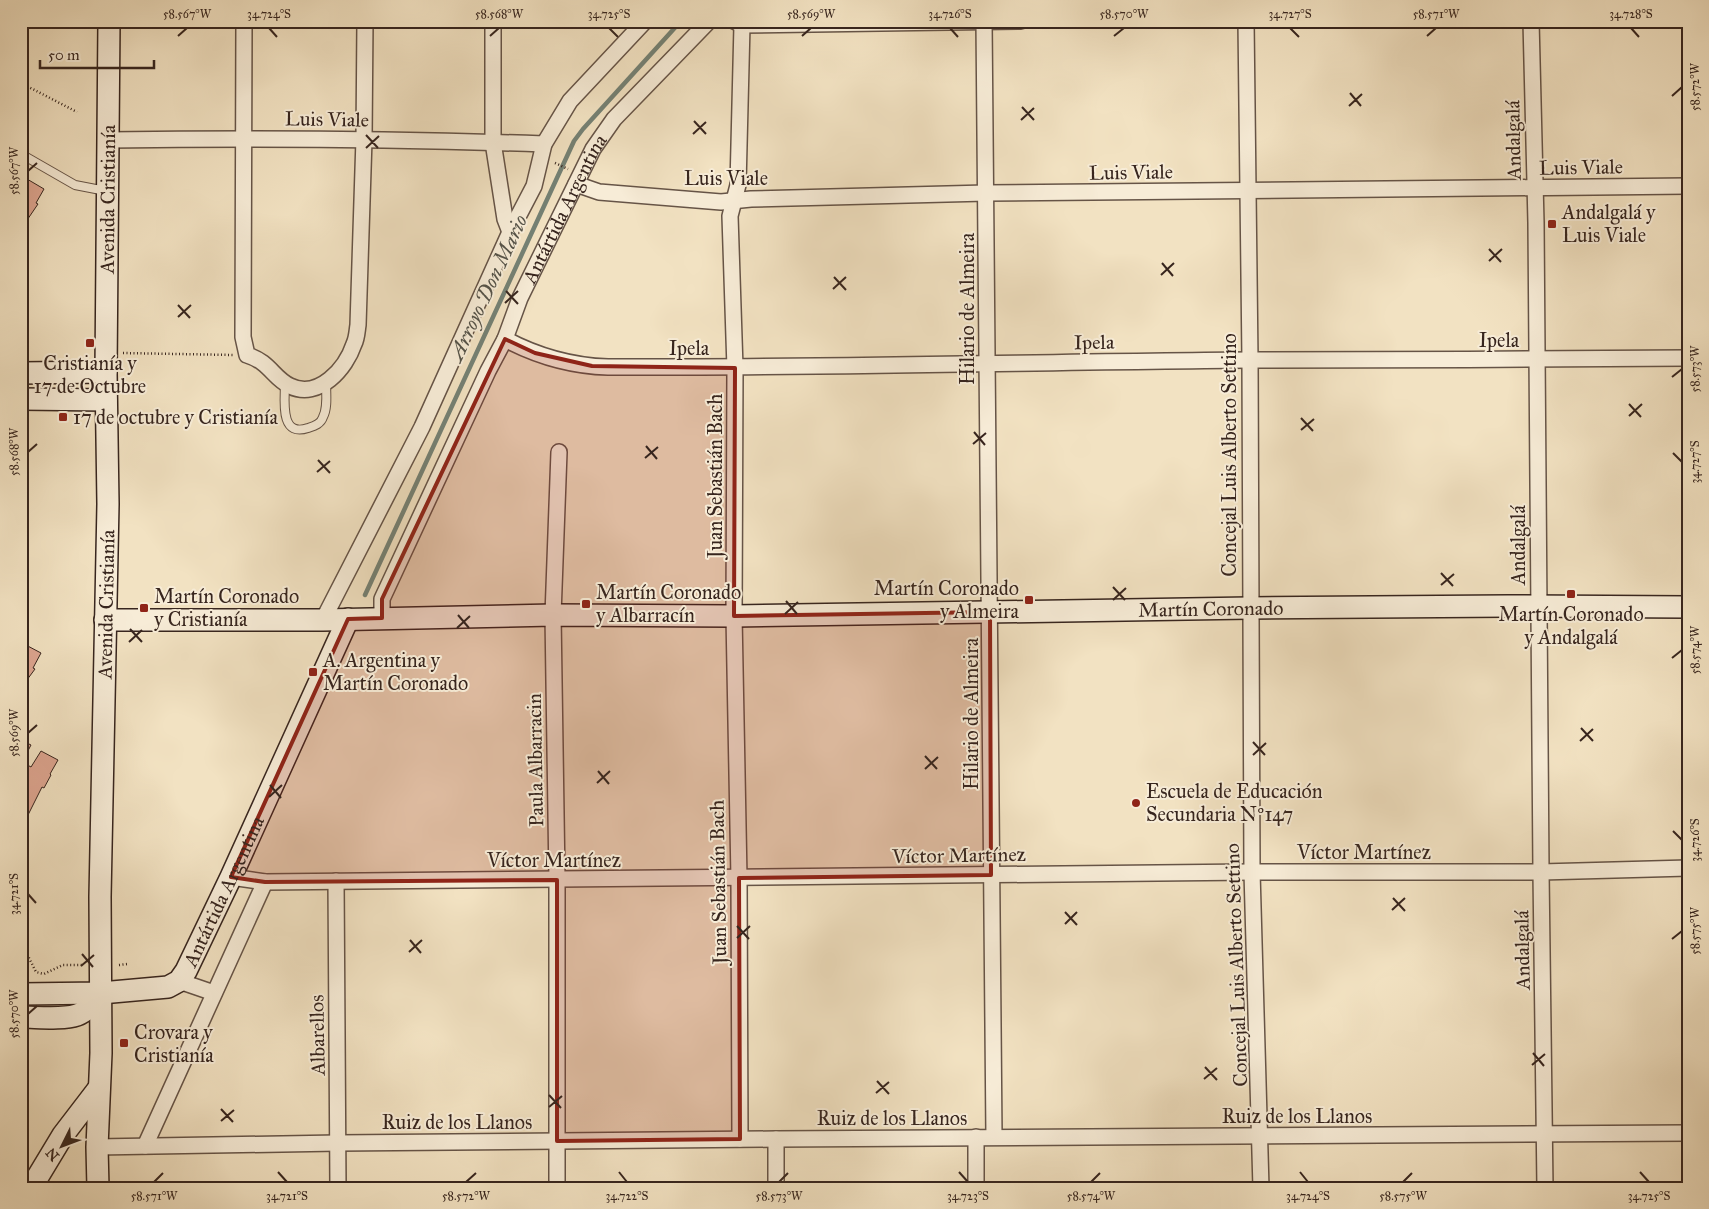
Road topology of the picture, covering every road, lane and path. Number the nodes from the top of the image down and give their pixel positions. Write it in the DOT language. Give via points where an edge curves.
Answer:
graph roads {
  1 [pos="109,21"];
  2 [pos="244,21"];
  3 [pos="365,21"];
  4 [pos="493,21"];
  5 [pos="645,21"];
  6 [pos="708,21"];
  7 [pos="1022,21"];
  8 [pos="1246,21"];
  9 [pos="1531,21"];
  10 [pos="984,22"];
  11 [pos="737,23"];
  12 [pos="21,83"];
  13 [pos="76,112"];
  14 [pos="244,138"];
  15 [pos="364,139"];
  16 [pos="109,140"];
  17 [pos="493,142"];
  18 [pos="544,144"];
  19 [pos="21,154"];
  20 [pos="550,161"];
  21 [pos="575,178"];
  22 [pos="1688,186"];
  23 [pos="1534,188"];
  24 [pos="1247,190"];
  25 [pos="108,192"];
  26 [pos="986,193"];
  27 [pos="733,200"];
  28 [pos="510,232"];
  29 [pos="505,339"];
  30 [pos="247,355"];
  31 [pos="1688,358"];
  32 [pos="1250,360"];
  33 [pos="1537,360"];
  34 [pos="106,362"];
  35 [pos="987,364"];
  36 [pos="735,368"];
  37 [pos="21,373"];
  38 [pos="326,382"];
  39 [pos="285,383"];
  40 [pos="21,399"];
  41 [pos="106,400"];
  42 [pos="559,452"];
  43 [pos="1539,607"];
  44 [pos="1688,607"];
  45 [pos="1250,608"];
  46 [pos="990,612"];
  47 [pos="554,615"];
  48 [pos="734,616"];
  49 [pos="382,618"];
  50 [pos="105,620"];
  51 [pos="323,620"];
  52 [pos="348,620"];
  53 [pos="1688,868"];
  54 [pos="1252,872"];
  55 [pos="1541,872"];
  56 [pos="992,875"];
  57 [pos="231,877"];
  58 [pos="739,878"];
  59 [pos="556,880"];
  60 [pos="336,881"];
  61 [pos="265,882"];
  62 [pos="21,942"];
  63 [pos="128,964"];
  64 [pos="100,965"];
  65 [pos="179,981"];
  66 [pos="101,993"];
  67 [pos="214,993"];
  68 [pos="21,994"];
  69 [pos="21,1017"];
  70 [pos="99,1088"];
  71 [pos="1688,1133"];
  72 [pos="63,1135"];
  73 [pos="1544,1135"];
  74 [pos="1261,1136"];
  75 [pos="976,1137"];
  76 [pos="994,1137"];
  77 [pos="740,1139"];
  78 [pos="776,1139"];
  79 [pos="97,1141"];
  80 [pos="557,1141"];
  81 [pos="338,1142"];
  82 [pos="145,1146"];
  83 [pos="32,1188"];
  84 [pos="98,1188"];
  85 [pos="338,1188"];
  86 [pos="557,1188"];
  87 [pos="776,1188"];
  88 [pos="976,1188"];
  89 [pos="1261,1188"];
  90 [pos="1545,1188"];
  1 -- 16 [label="street, Avenida Cristianía"];
  2 -- 14 [label="street"];
  3 -- 15 [label="street"];
  4 -- 17 [label="street"];
  5 -- 18 [label="street, Antártida Argentina" via="570,101"];
  6 -- 21 [label="street, Antártida Argentina" via="614,119"];
  7 -- 10 [label="street"];
  8 -- 24 [label="street, Concejal Luis Alberto Settino"];
  9 -- 23 [label="street, Andalgalá"];
  10 -- 11 [label="street"];
  10 -- 26 [label="street, Hilario de Almeira"];
  11 -- 27 [label="street, Juan Sebastián Bach" via="738,185"];
  12 -- 13 [label="path"];
  14 -- 15 [label="street, Luis Viale"];
  14 -- 16 [label="street, Luis Viale"];
  14 -- 30 [label="street" via="242,327"];
  15 -- 17 [label="street, Luis Viale"];
  15 -- 38 [label="street" via="358,325 348,359"];
  16 -- 25 [label="street, Avenida Cristianía"];
  17 -- 18 [label="street, Luis Viale"];
  17 -- 28 [label="street" via="505,220"];
  18 -- 28 [label="street, Antártida Argentina" via="534,186"];
  19 -- 25 [label="lane" via="76,185"];
  20 -- 21 [label="path"];
  21 -- 27 [label="street, Luis Viale" via="599,192 721,202"];
  21 -- 29 [label="street, Antártida Argentina" via="520,298"];
  22 -- 23 [label="street, Luis Viale"];
  23 -- 24 [label="street, Luis Viale"];
  23 -- 33 [label="street, Andalgalá"];
  24 -- 26 [label="street, Luis Viale"];
  24 -- 32 [label="street, Concejal Luis Alberto Settino"];
  25 -- 34 [label="street, Avenida Cristianía"];
  26 -- 27 [label="street, Luis Viale"];
  26 -- 35 [label="street, Hilario de Almeira"];
  27 -- 36 [label="street, Juan Sebastián Bach" via="730,216"];
  28 -- 51 [label="street, Antártida Argentina" via="422,427"];
  29 -- 36 [label="street, Ipela" via="535,354 592,366"];
  29 -- 49 [label="street, Antártida Argentina" via="382,599"];
  30 -- 34 [label="path"];
  30 -- 39 [label="street" via="266,364"];
  31 -- 33 [label="street, Ipela"];
  32 -- 33 [label="street, Ipela"];
  32 -- 35 [label="street, Ipela"];
  32 -- 45 [label="street, Concejal Luis Alberto Settino"];
  33 -- 43 [label="street, Andalgalá"];
  34 -- 37 [label="street"];
  34 -- 41 [label="street, Avenida Cristianía"];
  35 -- 36 [label="street, Ipela"];
  35 -- 46 [label="street, Hilario de Almeira"];
  36 -- 48 [label="street, Juan Sebastián Bach"];
  38 -- 39 [label="street" via="300,390"];
  38 -- 39 [label="lane" via="323,418 302,430 289,425 285,414"];
  40 -- 41 [label="street"];
  41 -- 50 [label="street, Avenida Cristianía"];
  42 -- 47 [label="street, Paula Albarracin"];
  43 -- 44 [label="street, Martín Coronado"];
  43 -- 45 [label="street, Martín Coronado"];
  43 -- 55 [label="street, Andalgalá"];
  45 -- 46 [label="street, Martín Coronado"];
  45 -- 54 [label="street, Concejal Luis Alberto Settino"];
  46 -- 48 [label="street, Martín Coronado"];
  46 -- 56 [label="street, Hilario de Almeira"];
  47 -- 48 [label="street, Martín Coronado"];
  47 -- 49 [label="street, Martín Coronado"];
  47 -- 59 [label="street, Paula Albarracin"];
  48 -- 58 [label="street, Juan Sebastián Bach"];
  49 -- 52 [label="street, Martín Coronado"];
  50 -- 51 [label="street, Martín Coronado"];
  50 -- 64 [label="street, Avenida Cristianía"];
  51 -- 52 [label="street, Martín Coronado"];
  52 -- 57 [label="street, Antártida Argentina"];
  53 -- 55 [label="street, Víctor Martínez"];
  54 -- 55 [label="street, Víctor Martínez"];
  54 -- 56 [label="street, Víctor Martínez"];
  54 -- 74 [label="street, Concejal Luis Alberto Settino"];
  55 -- 73 [label="street, Andalgalá"];
  56 -- 58 [label="street, Víctor Martínez"];
  56 -- 76 [label="street, Hilario de Almeira"];
  57 -- 61 [label="street, Víctor Martínez"];
  57 -- 65 [label="street, Antártida Argentina"];
  58 -- 59 [label="street, Víctor Martínez"];
  58 -- 77 [label="street, Juan Sebastián Bach"];
  59 -- 60 [label="street, Víctor Martínez"];
  59 -- 80 [label="street, Paula Albarracin"];
  60 -- 61 [label="street, Víctor Martínez"];
  60 -- 81 [label="street, Albarellos"];
  61 -- 67 [label="street"];
  62 -- 64 [label="path" via="36,972 44,974 63,965"];
  63 -- 64 [label="path"];
  64 -- 66 [label="street, Avenida Cristianía"];
  65 -- 66 [label="street, Antártida Argentina" via="168,987"];
  65 -- 67 [label="street"];
  66 -- 68 [label="street, Antártida Argentina"];
  66 -- 69 [label="street" via="89,1008 77,1015"];
  66 -- 70 [label="street, Avenida Cristianía"];
  67 -- 82 [label="street"];
  70 -- 72 [label="street"];
  70 -- 79 [label="street, Avenida Cristianía"];
  71 -- 73 [label="street, Ruiz de los Llanos"];
  72 -- 79 [label="street" via="77,1131"];
  72 -- 83 [label="street"];
  73 -- 74 [label="street, Ruiz de los Llanos"];
  73 -- 90 [label="street, Andalgalá"];
  74 -- 76 [label="street, Ruiz de los Llanos"];
  74 -- 89 [label="street, Concejal Luis Alberto Settino"];
  75 -- 76 [label="street, Ruiz de los Llanos"];
  75 -- 78 [label="street, Ruiz de los Llanos"];
  75 -- 88 [label="street"];
  77 -- 78 [label="street, Ruiz de los Llanos"];
  77 -- 80 [label="street, Ruiz de los Llanos"];
  78 -- 87 [label="street"];
  79 -- 82 [label="street, Ruiz de los Llanos"];
  79 -- 84 [label="street, Avenida Cristianía"];
  80 -- 81 [label="street, Ruiz de los Llanos"];
  80 -- 86 [label="street, Paula Albarracin"];
  81 -- 82 [label="street, Ruiz de los Llanos"];
  81 -- 85 [label="street, Albarellos"];
}
